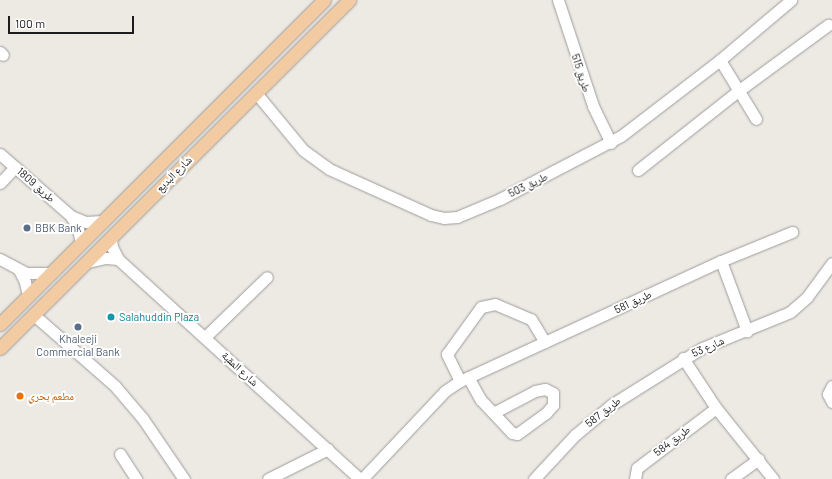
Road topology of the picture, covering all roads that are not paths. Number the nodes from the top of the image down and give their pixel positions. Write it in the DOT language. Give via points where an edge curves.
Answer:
graph roads {
  1 [pos="324,0"];
  2 [pos="349,0"];
  3 [pos="558,0"];
  4 [pos="791,0"];
  5 [pos="828,25"];
  6 [pos="720,60"];
  7 [pos="738,91"];
  8 [pos="256,92"];
  9 [pos="756,119"];
  10 [pos="611,143"];
  11 [pos="0,154"];
  12 [pos="15,167"];
  13 [pos="638,170"];
  14 [pos="143,180"];
  15 [pos="0,183"];
  16 [pos="156,192"];
  17 [pos="72,216"];
  18 [pos="102,221"];
  19 [pos="792,232"];
  20 [pos="111,238"];
  21 [pos="81,243"];
  22 [pos="0,259"];
  23 [pos="118,259"];
  24 [pos="721,261"];
  25 [pos="88,262"];
  26 [pos="832,263"];
  27 [pos="19,270"];
  28 [pos="51,273"];
  29 [pos="267,277"];
  30 [pos="28,296"];
  31 [pos="34,315"];
  32 [pos="0,324"];
  33 [pos="747,331"];
  34 [pos="205,337"];
  35 [pos="545,342"];
  36 [pos="0,348"];
  37 [pos="683,358"];
  38 [pos="464,379"];
  39 [pos="832,386"];
  40 [pos="832,402"];
  41 [pos="716,408"];
  42 [pos="493,412"];
  43 [pos="328,449"];
  44 [pos="120,454"];
  45 [pos="759,459"];
  46 [pos="136,479"];
  47 [pos="184,479"];
  48 [pos="268,479"];
  49 [pos="361,479"];
  50 [pos="534,479"];
  51 [pos="635,479"];
  52 [pos="731,479"];
  53 [pos="773,479"];
  1 -- 14 [label="main road, شارع البديع"];
  2 -- 8 [label="main road, شارع البديع"];
  3 -- 10 [label="street, طريق 515" via="590,100"];
  4 -- 6 [label="street, طريق 503"];
  5 -- 7 [label="street"];
  6 -- 7 [label="street"];
  6 -- 10 [label="street, طريق 503"];
  7 -- 9 [label="street"];
  7 -- 13 [label="street"];
  8 -- 10 [label="street, طريق 503" via="303,150 329,169 431,215 444,218 457,217 500,199"];
  8 -- 16 [label="main road, شارع البديع"];
  11 -- 12 [label="street, طريق 1809"];
  12 -- 15 [label="street"];
  12 -- 17 [label="street, طريق 1809"];
  14 -- 16 [label="main road"];
  14 -- 18 [label="main road, شارع البديع"];
  16 -- 20 [label="main road, شارع البديع"];
  17 -- 18 [label="street, طريق 1809" via="86,222"];
  17 -- 21 [label="street, طريق 1809"];
  18 -- 21 [label="main road, شارع البديع"];
  19 -- 24 [label="street, طريق 581"];
  20 -- 23 [label="street, شارع المقبة" via="113,252"];
  20 -- 25 [label="main road, شارع البديع"];
  21 -- 28 [label="main road, شارع البديع"];
  22 -- 27 [label="street"];
  23 -- 25 [label="street" via="106,258"];
  23 -- 34 [label="street, شارع المقبة"];
  24 -- 33 [label="street"];
  24 -- 35 [label="street, طريق 581"];
  25 -- 31 [label="main road, شارع البديع"];
  26 -- 33 [label="street, شارع 53" via="800,304 778,318"];
  27 -- 28 [label="street" via="34,274"];
  27 -- 30 [label="street" via="26,282"];
  28 -- 30 [label="main road, شارع البديع"];
  29 -- 34 [label="street"];
  30 -- 32 [label="main road, شارع البديع"];
  31 -- 36 [label="main road, شارع البديع"];
  31 -- 47 [label="street" via="115,386 143,419"];
  33 -- 37 [label="street, شارع 53" via="708,345"];
  34 -- 43 [label="street, شارع المقبة"];
  35 -- 38 [label="street, طريق 581"];
  35 -- 38 [label="street" via="531,319 495,304 481,307 447,354"];
  37 -- 41 [label="street, شارع 53"];
  37 -- 50 [label="street, طريق 587" via="592,420 558,451"];
  38 -- 42 [label="street"];
  38 -- 49 [label="street, طريق 581" via="445,391"];
  39 -- 40 [label="street" via="828,394"];
  41 -- 45 [label="street, شارع 53"];
  41 -- 51 [label="street, طريق 584" via="637,468"];
  42 -- 42 [label="street" via="512,433 517,434 546,413 553,404 553,393 545,389 535,391"];
  43 -- 48 [label="street"];
  43 -- 49 [label="street, شارع المقبة"];
  44 -- 46 [label="street"];
  45 -- 52 [label="street"];
  45 -- 53 [label="street, شارع 53"];
}
